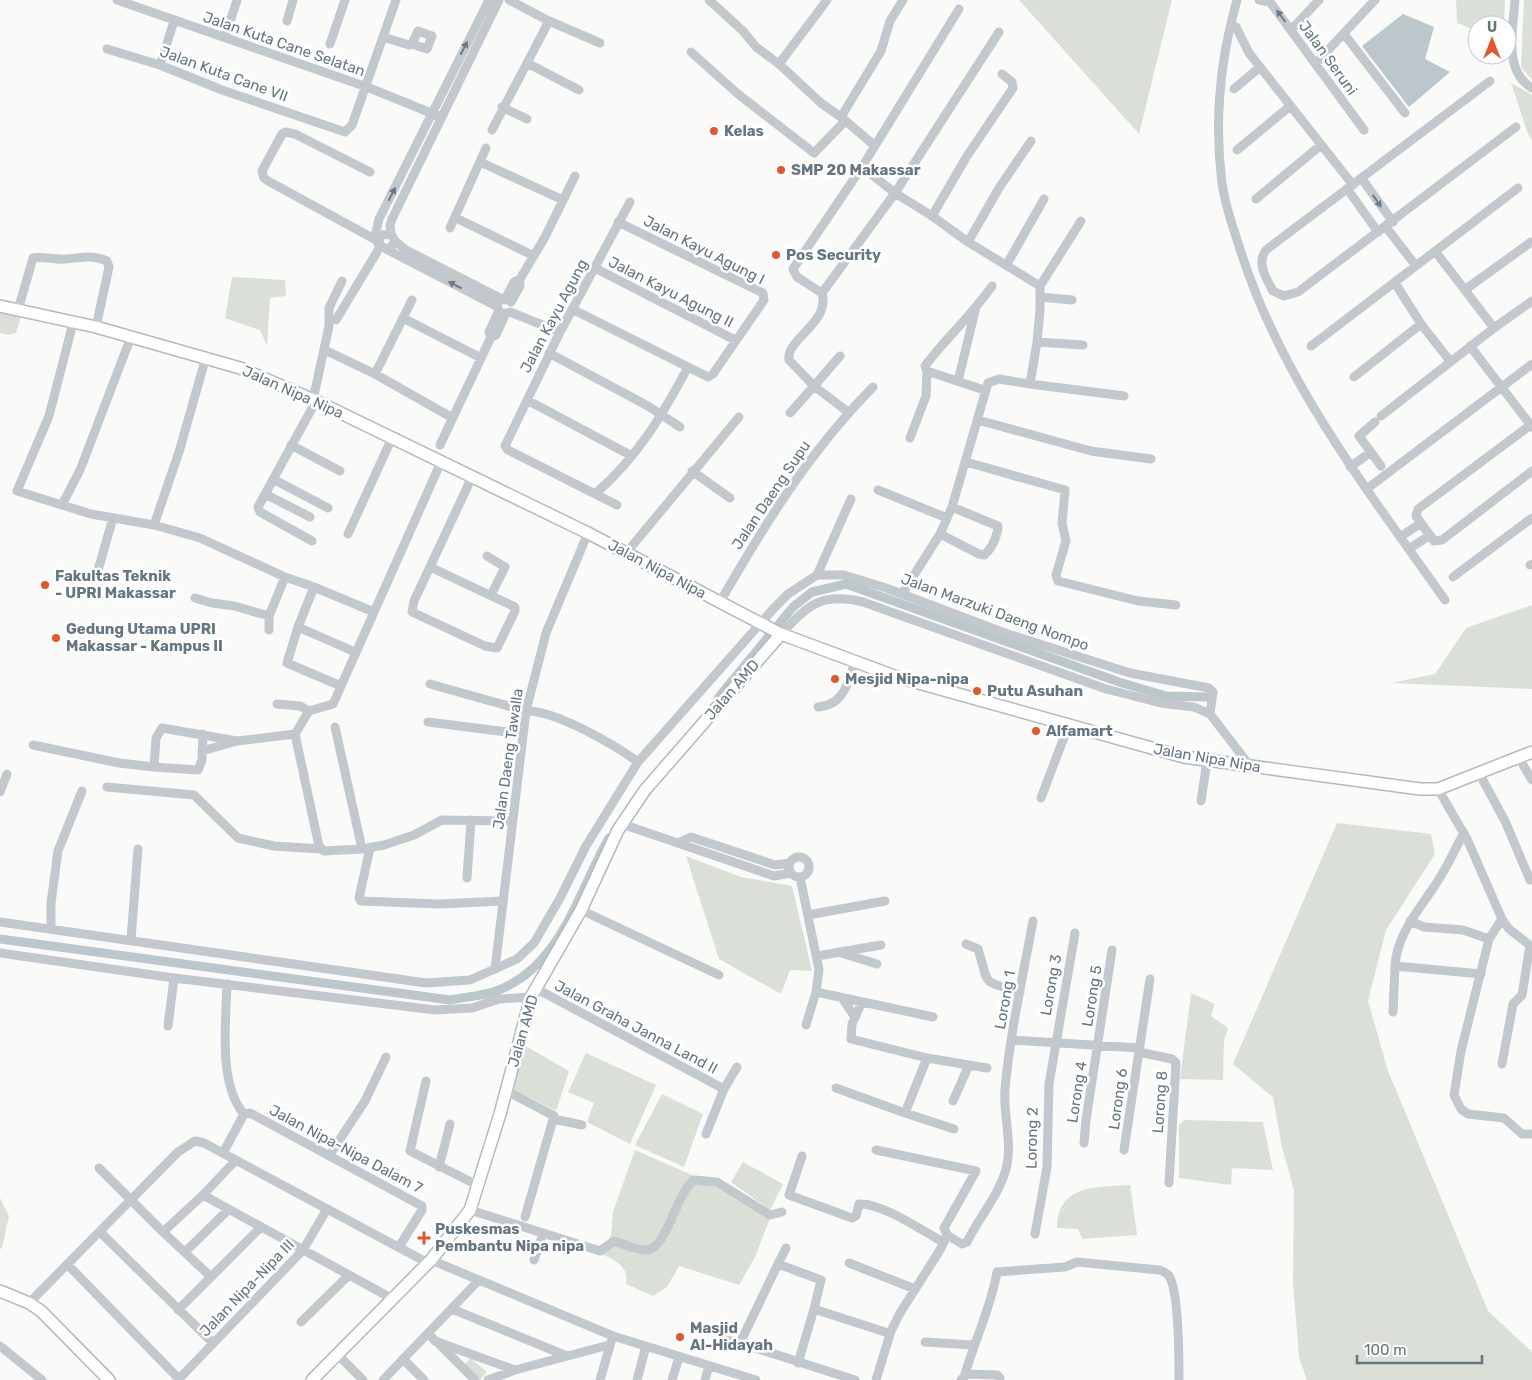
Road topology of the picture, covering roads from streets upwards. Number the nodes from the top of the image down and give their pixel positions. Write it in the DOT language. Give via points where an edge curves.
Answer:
graph roads {
  1 [pos="117,0"];
  2 [pos="237,0"];
  3 [pos="293,0"];
  4 [pos="345,0"];
  5 [pos="396,0"];
  6 [pos="489,0"];
  7 [pos="500,0"];
  8 [pos="509,0"];
  9 [pos="709,0"];
  10 [pos="827,0"];
  11 [pos="903,0"];
  12 [pos="1237,0"];
  13 [pos="1258,0"];
  14 [pos="1319,0"];
  15 [pos="1375,0"];
  16 [pos="1516,0"];
  17 [pos="1270,1"];
  18 [pos="959,8"];
  19 [pos="174,21"];
  20 [pos="287,21"];
  21 [pos="549,21"];
  22 [pos="1236,27"];
  23 [pos="1291,30"];
  24 [pos="999,32"];
  25 [pos="1344,34"];
  26 [pos="225,37"];
  27 [pos="383,37"];
  28 [pos="600,43"];
  29 [pos="330,44"];
  30 [pos="412,44"];
  31 [pos="107,48"];
  32 [pos="691,52"];
  33 [pos="526,63"];
  34 [pos="1316,63"];
  35 [pos="779,64"];
  36 [pos="160,65"];
  37 [pos="1260,67"];
  38 [pos="1002,74"];
  39 [pos="1490,81"];
  40 [pos="366,87"];
  41 [pos="1532,88"];
  42 [pos="1234,89"];
  43 [pos="579,90"];
  44 [pos="502,107"];
  45 [pos="1289,107"];
  46 [pos="1405,112"];
  47 [pos="431,113"];
  48 [pos="442,117"];
  49 [pos="527,119"];
  50 [pos="843,119"];
  51 [pos="1516,127"];
  52 [pos="492,130"];
  53 [pos="1364,130"];
  54 [pos="1031,141"];
  55 [pos="875,146"];
  56 [pos="1321,146"];
  57 [pos="486,148"];
  58 [pos="1236,150"];
  59 [pos="480,162"];
  60 [pos="862,167"];
  61 [pos="370,172"];
  62 [pos="575,176"];
  63 [pos="1362,178"];
  64 [pos="1351,188"];
  65 [pos="1518,188"];
  66 [pos="896,193"];
  67 [pos="1044,199"];
  68 [pos="1256,199"];
  69 [pos="563,200"];
  70 [pos="630,202"];
  71 [pos="932,216"];
  72 [pos="456,218"];
  73 [pos="1081,221"];
  74 [pos="618,222"];
  75 [pos="1386,227"];
  76 [pos="450,228"];
  77 [pos="393,237"];
  78 [pos="968,242"];
  79 [pos="1530,242"];
  80 [pos="381,244"];
  81 [pos="1435,251"];
  82 [pos="534,256"];
  83 [pos="1007,264"];
  84 [pos="1416,266"];
  85 [pos="595,268"];
  86 [pos="342,281"];
  87 [pos="1269,282"];
  88 [pos="1395,283"];
  89 [pos="992,286"];
  90 [pos="1040,286"];
  91 [pos="1466,288"];
  92 [pos="1254,292"];
  93 [pos="822,293"];
  94 [pos="1040,297"];
  95 [pos="412,300"];
  96 [pos="1072,300"];
  97 [pos="1532,301"];
  98 [pos="0,306"];
  99 [pos="506,306"];
  100 [pos="572,309"];
  101 [pos="18,310"];
  102 [pos="975,311"];
  103 [pos="403,318"];
  104 [pos="336,320"];
  105 [pos="73,323"];
  106 [pos="1421,324"];
  107 [pos="96,327"];
  108 [pos="1494,328"];
  109 [pos="560,332"];
  110 [pos="131,337"];
  111 [pos="736,340"];
  112 [pos="1037,342"];
  113 [pos="1083,345"];
  114 [pos="1311,346"];
  115 [pos="1470,346"];
  116 [pos="329,352"];
  117 [pos="549,353"];
  118 [pos="840,356"];
  119 [pos="206,357"];
  120 [pos="481,358"];
  121 [pos="1450,361"];
  122 [pos="1532,364"];
  123 [pos="688,368"];
  124 [pos="927,371"];
  125 [pos="375,374"];
  126 [pos="1354,377"];
  127 [pos="958,382"];
  128 [pos="1030,384"];
  129 [pos="814,386"];
  130 [pos="873,388"];
  131 [pos="1502,388"];
  132 [pos="984,390"];
  133 [pos="1124,396"];
  134 [pos="527,400"];
  135 [pos="314,401"];
  136 [pos="848,412"];
  137 [pos="790,413"];
  138 [pos="662,415"];
  139 [pos="451,417"];
  140 [pos="739,417"];
  141 [pos="978,420"];
  142 [pos="1532,425"];
  143 [pos="680,427"];
  144 [pos="392,438"];
  145 [pos="910,438"];
  146 [pos="291,445"];
  147 [pos="440,445"];
  148 [pos="1371,452"];
  149 [pos="632,456"];
  150 [pos="1151,459"];
  151 [pos="442,462"];
  152 [pos="966,462"];
  153 [pos="1381,466"];
  154 [pos="1350,467"];
  155 [pos="692,471"];
  156 [pos="1532,471"];
  157 [pos="340,472"];
  158 [pos="472,477"];
  159 [pos="273,479"];
  160 [pos="1368,488"];
  161 [pos="878,490"];
  162 [pos="596,493"];
  163 [pos="265,494"];
  164 [pos="730,498"];
  165 [pos="852,499"];
  166 [pos="62,505"];
  167 [pos="616,505"];
  168 [pos="952,507"];
  169 [pos="328,508"];
  170 [pos="310,517"];
  171 [pos="113,518"];
  172 [pos="947,518"];
  173 [pos="1532,518"];
  174 [pos="1421,523"];
  175 [pos="154,525"];
  176 [pos="588,533"];
  177 [pos="348,534"];
  178 [pos="940,534"];
  179 [pos="1430,534"];
  180 [pos="1400,537"];
  181 [pos="312,541"];
  182 [pos="1409,549"];
  183 [pos="626,552"];
  184 [pos="487,556"];
  185 [pos="430,566"];
  186 [pos="817,575"];
  187 [pos="96,577"];
  188 [pos="285,577"];
  189 [pos="1453,577"];
  190 [pos="314,587"];
  191 [pos="902,594"];
  192 [pos="491,595"];
  193 [pos="195,598"];
  194 [pos="1445,600"];
  195 [pos="720,602"];
  196 [pos="1176,605"];
  197 [pos="374,612"];
  198 [pos="269,616"];
  199 [pos="763,623"];
  200 [pos="298,627"];
  201 [pos="269,630"];
  202 [pos="779,633"];
  203 [pos="355,652"];
  204 [pos="855,662"];
  205 [pos="430,684"];
  206 [pos="341,686"];
  207 [pos="277,704"];
  208 [pos="818,707"];
  209 [pos="309,710"];
  210 [pos="526,711"];
  211 [pos="1210,714"];
  212 [pos="428,722"];
  213 [pos="1069,724"];
  214 [pos="335,727"];
  215 [pos="203,734"];
  216 [pos="295,734"];
  217 [pos="523,734"];
  218 [pos="237,741"];
  219 [pos="32,745"];
  220 [pos="202,751"];
  221 [pos="1532,752"];
  222 [pos="1519,758"];
  223 [pos="1207,761"];
  224 [pos="638,762"];
  225 [pos="1250,766"];
  226 [pos="154,767"];
  227 [pos="1479,773"];
  228 [pos="7,774"];
  229 [pos="1532,780"];
  230 [pos="107,787"];
  231 [pos="1438,789"];
  232 [pos="82,791"];
  233 [pos="0,792"];
  234 [pos="1042,798"];
  235 [pos="1201,801"];
  236 [pos="471,820"];
  237 [pos="513,821"];
  238 [pos="622,824"];
  239 [pos="1464,834"];
  240 [pos="680,842"];
  241 [pos="366,848"];
  242 [pos="138,849"];
  243 [pos="321,849"];
  244 [pos="790,864"];
  245 [pos="791,873"];
  246 [pos="800,877"];
  247 [pos="467,878"];
  248 [pos="1530,880"];
  249 [pos="503,901"];
  250 [pos="885,901"];
  251 [pos="581,910"];
  252 [pos="808,915"];
  253 [pos="1502,919"];
  254 [pos="1032,921"];
  255 [pos="1410,921"];
  256 [pos="0,922"];
  257 [pos="51,929"];
  258 [pos="1075,933"];
  259 [pos="131,939"];
  260 [pos="1489,939"];
  261 [pos="966,944"];
  262 [pos="881,945"];
  263 [pos="1531,946"];
  264 [pos="1112,950"];
  265 [pos="838,952"];
  266 [pos="0,953"];
  267 [pos="817,956"];
  268 [pos="877,964"];
  269 [pos="1395,966"];
  270 [pos="495,969"];
  271 [pos="1481,974"];
  272 [pos="719,975"];
  273 [pos="174,978"];
  274 [pos="1150,980"];
  275 [pos="227,984"];
  276 [pos="816,992"];
  277 [pos="1020,992"];
  278 [pos="533,993"];
  279 [pos="842,998"];
  280 [pos="862,1002"];
  281 [pos="1393,1012"];
  282 [pos="855,1017"];
  283 [pos="933,1017"];
  284 [pos="806,1025"];
  285 [pos="168,1026"];
  286 [pos="1012,1040"];
  287 [pos="1055,1042"];
  288 [pos="1098,1046"];
  289 [pos="1139,1050"];
  290 [pos="386,1057"];
  291 [pos="927,1058"];
  292 [pos="1502,1064"];
  293 [pos="969,1065"];
  294 [pos="737,1067"];
  295 [pos="987,1068"];
  296 [pos="426,1082"];
  297 [pos="836,1088"];
  298 [pos="724,1089"];
  299 [pos="507,1091"];
  300 [pos="953,1101"];
  301 [pos="904,1113"];
  302 [pos="243,1116"];
  303 [pos="554,1119"];
  304 [pos="450,1124"];
  305 [pos="582,1126"];
  306 [pos="954,1129"];
  307 [pos="706,1134"];
  308 [pos="1532,1134"];
  309 [pos="1084,1143"];
  310 [pos="876,1150"];
  311 [pos="1124,1150"];
  312 [pos="223,1153"];
  313 [pos="329,1156"];
  314 [pos="802,1156"];
  315 [pos="236,1160"];
  316 [pos="439,1167"];
  317 [pos="99,1168"];
  318 [pos="1169,1183"];
  319 [pos="479,1186"];
  320 [pos="203,1196"];
  321 [pos="133,1200"];
  322 [pos="327,1209"];
  323 [pos="228,1210"];
  324 [pos="470,1210"];
  325 [pos="782,1212"];
  326 [pos="525,1217"];
  327 [pos="260,1228"];
  328 [pos="100,1232"];
  329 [pos="163,1232"];
  330 [pos="543,1234"];
  331 [pos="1035,1234"];
  332 [pos="945,1239"];
  333 [pos="399,1247"];
  334 [pos="786,1248"];
  335 [pos="304,1250"];
  336 [pos="185,1252"];
  337 [pos="534,1260"];
  338 [pos="430,1262"];
  339 [pos="848,1263"];
  340 [pos="67,1264"];
  341 [pos="778,1264"];
  342 [pos="349,1275"];
  343 [pos="210,1276"];
  344 [pos="478,1281"];
  345 [pos="915,1289"];
  346 [pos="0,1291"];
  347 [pos="391,1298"];
  348 [pos="29,1303"];
  349 [pos="452,1309"];
  350 [pos="814,1309"];
  351 [pos="178,1310"];
  352 [pos="301,1322"];
  353 [pos="885,1332"];
  354 [pos="613,1336"];
  355 [pos="432,1337"];
  356 [pos="721,1339"];
  357 [pos="925,1342"];
  358 [pos="213,1343"];
  359 [pos="740,1343"];
  360 [pos="609,1345"];
  361 [pos="973,1345"];
  362 [pos="0,1346"];
  363 [pos="646,1346"];
  364 [pos="337,1354"];
  365 [pos="567,1356"];
  366 [pos="679,1357"];
  367 [pos="403,1359"];
  368 [pos="798,1363"];
  369 [pos="709,1366"];
  370 [pos="515,1370"];
  371 [pos="999,1376"];
  372 [pos="963,1377"];
  373 [pos="743,1378"];
  374 [pos="179,1379"];
  375 [pos="42,1380"];
  376 [pos="110,1380"];
  377 [pos="312,1380"];
  378 [pos="363,1380"];
  379 [pos="383,1380"];
  380 [pos="424,1380"];
  381 [pos="475,1380"];
  382 [pos="488,1380"];
  383 [pos="600,1380"];
  384 [pos="637,1380"];
  385 [pos="672,1380"];
  386 [pos="705,1380"];
  387 [pos="756,1380"];
  388 [pos="855,1380"];
  389 [pos="876,1380"];
  390 [pos="1179,1380"];
  1 -- 19 [label="street, Jalan Kuta Cane Selatan"];
  2 -- 26 [label="street"];
  3 -- 20 [label="street"];
  4 -- 29 [label="street"];
  5 -- 27 [label="street"];
  47 -- 6 [label="street, one-way"];
  7 -- 48 [label="street"];
  8 -- 21 [label="street"];
  9 -- 35 [label="street" via="756,47"];
  10 -- 35 [label="street"];
  11 -- 50 [label="street" via="890,21 881,51"];
  12 -- 92 [label="street" via="1222,67 1219,145 1228,213"];
  13 -- 17 [label="street"];
  14 -- 23 [label="street"];
  15 -- 25 [label="street"];
  16 -- 41 [label="street" via="1514,67 1523,82"];
  23 -- 17 [label="street, Jalan Seruni, one-way"];
  18 -- 55 [label="street"];
  19 -- 26 [label="street, Jalan Kuta Cane Selatan"];
  19 -- 36 [label="street"];
  21 -- 28 [label="street"];
  21 -- 33 [label="street"];
  22 -- 37 [label="street" via="1245,48"];
  23 -- 34 [label="street, Jalan Seruni"];
  24 -- 66 [label="street"];
  25 -- 34 [label="street"];
  25 -- 46 [label="street"];
  26 -- 40 [label="street, Jalan Kuta Cane Selatan"];
  27 -- 30 [label="street"];
  27 -- 40 [label="street"];
  31 -- 36 [label="street, Jalan Kuta Cane VII"];
  32 -- 50 [label="street" via="814,153"];
  33 -- 43 [label="street"];
  33 -- 44 [label="street"];
  34 -- 53 [label="street, Jalan Seruni"];
  35 -- 50 [label="street"];
  36 -- 40 [label="street, Jalan Kuta Cane VII" via="344,132 350,128"];
  37 -- 42 [label="street"];
  37 -- 45 [label="street"];
  38 -- 71 [label="street" via="1012,82 1013,88 966,156"];
  39 -- 63 [label="street"];
  40 -- 47 [label="street, Jalan Kuta Cane Selatan"];
  44 -- 49 [label="street"];
  44 -- 52 [label="street"];
  45 -- 56 [label="street"];
  45 -- 58 [label="street"];
  47 -- 48 [label="street, Jalan Kuta Cane Selatan"];
  80 -- 47 [label="street, one-way" via="376,224"];
  48 -- 77 [label="street" via="392,219"];
  50 -- 55 [label="street"];
  51 -- 75 [label="street"];
  54 -- 78 [label="street"];
  55 -- 60 [label="street"];
  56 -- 64 [label="street"];
  56 -- 68 [label="street"];
  57 -- 59 [label="street"];
  59 -- 69 [label="street"];
  59 -- 72 [label="street"];
  60 -- 66 [label="street"];
  60 -- 93 [label="street" via="793,269 797,277"];
  61 -- 80 [label="street" via="285,132 262,171 268,181"];
  62 -- 69 [label="street"];
  63 -- 64 [label="street"];
  63 -- 75 [label="street, one-way"];
  64 -- 75 [label="street"];
  64 -- 87 [label="street" via="1266,250 1262,262"];
  65 -- 81 [label="street"];
  66 -- 71 [label="street"];
  66 -- 93 [label="street"];
  67 -- 83 [label="street"];
  69 -- 82 [label="street"];
  70 -- 74 [label="street, Jalan Kayu Agung"];
  71 -- 78 [label="street"];
  72 -- 76 [label="street"];
  72 -- 82 [label="street"];
  73 -- 90 [label="street"];
  74 -- 85 [label="street, Jalan Kayu Agung"];
  74 -- 111 [label="street, Jalan Kayu Agung I" via="763,293 764,300"];
  75 -- 84 [label="street"];
  75 -- 87 [label="street" via="1298,292 1288,296 1277,294"];
  77 -- 80 [label="street"];
  77 -- 80 [label="street" via="385,233"];
  77 -- 99 [label="street" via="406,250"];
  78 -- 83 [label="street"];
  79 -- 91 [label="street"];
  99 -- 80 [label="street, one-way"];
  80 -- 104 [label="street"];
  81 -- 84 [label="street"];
  81 -- 91 [label="street"];
  82 -- 99 [label="street" via="520,279 514,282"];
  83 -- 90 [label="street"];
  84 -- 88 [label="street"];
  85 -- 100 [label="street, Jalan Kayu Agung"];
  85 -- 111 [label="street, Jalan Kayu Agung II"];
  86 -- 135 [label="street" via="330,308 330,326"];
  87 -- 92 [label="street"];
  88 -- 106 [label="street"];
  88 -- 114 [label="street"];
  89 -- 102 [label="street"];
  90 -- 94 [label="street"];
  91 -- 108 [label="street"];
  92 -- 154 [label="street" via="1288,364"];
  93 -- 129 [label="street" via="824,304 815,322 788,356 791,364"];
  94 -- 96 [label="street"];
  94 -- 112 [label="street"];
  95 -- 103 [label="street"];
  97 -- 108 [label="street"];
  98 -- 101 [label="street, Jalan Nipa Nipa"];
  99 -- 109 [label="street" via="529,314 535,321"];
  99 -- 120 [label="street" via="496,334 491,337"];
  100 -- 109 [label="street, Jalan Kayu Agung"];
  100 -- 123 [label="street"];
  101 -- 105 [label="street, Jalan Nipa Nipa"];
  101 -- 107 [label="street" via="33,258 98,258 107,261 109,267"];
  102 -- 124 [label="street" via="925,365"];
  102 -- 127 [label="street"];
  103 -- 120 [label="street"];
  103 -- 125 [label="street"];
  105 -- 107 [label="street, Jalan Nipa Nipa"];
  105 -- 166 [label="street" via="49,416 16,489"];
  106 -- 121 [label="street"];
  106 -- 126 [label="street"];
  107 -- 110 [label="street, Jalan Nipa Nipa"];
  108 -- 115 [label="street"];
  109 -- 117 [label="street, Jalan Kayu Agung"];
  110 -- 119 [label="street, Jalan Nipa Nipa"];
  110 -- 166 [label="street" via="84,461"];
  111 -- 123 [label="street, Jalan Kayu Agung I" via="710,376"];
  112 -- 113 [label="street"];
  112 -- 128 [label="street"];
  115 -- 121 [label="street"];
  115 -- 131 [label="street"];
  116 -- 125 [label="street"];
  117 -- 134 [label="street, Jalan Kayu Agung"];
  117 -- 138 [label="street"];
  118 -- 129 [label="street"];
  119 -- 135 [label="street, Jalan Nipa Nipa" via="240,368"];
  119 -- 175 [label="street"];
  120 -- 139 [label="street"];
  121 -- 148 [label="street" via="1359,436"];
  122 -- 131 [label="street"];
  123 -- 138 [label="street"];
  124 -- 127 [label="street"];
  124 -- 145 [label="street" via="926,396"];
  125 -- 139 [label="street"];
  127 -- 132 [label="street"];
  128 -- 132 [label="street" via="996,379 990,381"];
  128 -- 133 [label="street"];
  129 -- 136 [label="street"];
  129 -- 137 [label="street"];
  130 -- 136 [label="street, Jalan Daeng Supu"];
  131 -- 142 [label="street"];
  131 -- 160 [label="street"];
  132 -- 141 [label="street"];
  134 -- 149 [label="street"];
  134 -- 162 [label="street, Jalan Kayu Agung" via="506,444 508,450"];
  135 -- 144 [label="street, Jalan Nipa Nipa"];
  135 -- 146 [label="street"];
  136 -- 195 [label="street, Jalan Daeng Supu" via="789,488"];
  138 -- 143 [label="street"];
  138 -- 149 [label="street"];
  139 -- 147 [label="street"];
  140 -- 155 [label="street"];
  141 -- 150 [label="street" via="1091,451"];
  141 -- 152 [label="street"];
  142 -- 174 [label="street" via="1418,509 1416,516"];
  144 -- 151 [label="street, Jalan Nipa Nipa"];
  144 -- 177 [label="street"];
  146 -- 157 [label="street"];
  146 -- 159 [label="street"];
  148 -- 153 [label="street"];
  148 -- 154 [label="street"];
  149 -- 162 [label="street"];
  151 -- 158 [label="street, Jalan Nipa Nipa"];
  151 -- 197 [label="street"];
  152 -- 168 [label="street"];
  152 -- 196 [label="street" via="1065,490 1062,523 1066,541 1056,575 1058,581 1138,601"];
  154 -- 160 [label="street"];
  155 -- 164 [label="street"];
  155 -- 183 [label="street"];
  156 -- 179 [label="street" via="1442,540 1434,541"];
  158 -- 176 [label="street, Jalan Nipa Nipa"];
  158 -- 185 [label="street"];
  159 -- 163 [label="street"];
  159 -- 169 [label="street"];
  160 -- 180 [label="street"];
  161 -- 172 [label="street"];
  162 -- 167 [label="street"];
  163 -- 170 [label="street"];
  163 -- 181 [label="street" via="258,507 260,512"];
  165 -- 186 [label="street"];
  166 -- 171 [label="street"];
  168 -- 172 [label="street"];
  168 -- 178 [label="street" via="998,526 992,545 987,554 982,555"];
  171 -- 175 [label="street"];
  171 -- 187 [label="street"];
  172 -- 178 [label="street"];
  173 -- 189 [label="street"];
  174 -- 179 [label="street"];
  174 -- 180 [label="street"];
  175 -- 188 [label="street" via="200,538"];
  176 -- 183 [label="street, Jalan Nipa Nipa"];
  176 -- 210 [label="street, Jalan Daeng Tawalla" via="546,633"];
  178 -- 191 [label="street"];
  179 -- 182 [label="street"];
  180 -- 182 [label="street"];
  182 -- 194 [label="street"];
  183 -- 195 [label="street, Jalan Nipa Nipa"];
  184 -- 192 [label="street" via="505,567"];
  185 -- 192 [label="street"];
  185 -- 192 [label="street" via="412,606 413,614 495,648 516,608"];
  186 -- 191 [label="street, Jalan Marzuki Daeng Nompo" via="844,575"];
  186 -- 199 [label="street" via="788,594"];
  188 -- 190 [label="street"];
  188 -- 198 [label="street"];
  190 -- 197 [label="street"];
  190 -- 200 [label="street"];
  191 -- 211 [label="street, Jalan Marzuki Daeng Nompo" via="1005,633 1130,673 1209,688 1212,697"];
  193 -- 198 [label="street"];
  195 -- 199 [label="street, Jalan Nipa Nipa"];
  197 -- 203 [label="street"];
  198 -- 201 [label="street"];
  199 -- 202 [label="street, Jalan Nipa Nipa"];
  199 -- 224 [label="street"];
  200 -- 203 [label="street"];
  200 -- 206 [label="street" via="287,663"];
  202 -- 204 [label="street, Jalan Nipa Nipa"];
  202 -- 211 [label="street" via="807,607 827,599 850,599 1106,689 1161,703 1194,707"];
  202 -- 238 [label="street, Jalan AMD" via="645,790"];
  203 -- 206 [label="street"];
  204 -- 208 [label="street" via="842,696 835,704"];
  204 -- 213 [label="street, Jalan Nipa Nipa" via="897,677"];
  205 -- 210 [label="street"];
  206 -- 209 [label="street" via="332,704"];
  207 -- 209 [label="street"];
  209 -- 216 [label="street"];
  210 -- 217 [label="street, Jalan Daeng Tawalla"];
  210 -- 224 [label="street" via="555,718 592,734"];
  211 -- 225 [label="street"];
  212 -- 217 [label="street"];
  213 -- 223 [label="street, Jalan Nipa Nipa"];
  213 -- 234 [label="street"];
  214 -- 241 [label="street"];
  215 -- 218 [label="street"];
  215 -- 220 [label="street"];
  215 -- 226 [label="street" via="161,730 156,738"];
  216 -- 218 [label="street"];
  216 -- 243 [label="street"];
  217 -- 237 [label="street, Jalan Daeng Tawalla"];
  218 -- 220 [label="street"];
  219 -- 226 [label="street"];
  220 -- 226 [label="street" via="198,770"];
  221 -- 222 [label="street"];
  222 -- 227 [label="street"];
  222 -- 229 [label="street"];
  223 -- 225 [label="street, Jalan Nipa Nipa"];
  223 -- 235 [label="street"];
  224 -- 270 [label="street" via="586,846 534,943 517,959"];
  225 -- 231 [label="street, Jalan Nipa Nipa"];
  227 -- 231 [label="street"];
  227 -- 248 [label="street" via="1505,821"];
  228 -- 233 [label="street"];
  230 -- 243 [label="street" via="194,795 238,838 274,846"];
  231 -- 239 [label="street"];
  232 -- 257 [label="street" via="58,851"];
  236 -- 237 [label="street"];
  236 -- 241 [label="street" via="442,820 414,835"];
  236 -- 247 [label="street"];
  237 -- 249 [label="street, Jalan Daeng Tawalla"];
  238 -- 240 [label="street"];
  238 -- 251 [label="street, Jalan AMD" via="594,876"];
  239 -- 253 [label="street"];
  239 -- 255 [label="street" via="1442,875"];
  240 -- 244 [label="street" via="691,837 775,865"];
  240 -- 245 [label="street" via="774,876"];
  241 -- 243 [label="street" via="331,852"];
  241 -- 249 [label="street" via="361,901 439,904"];
  242 -- 259 [label="street"];
  244 -- 245 [label="street"];
  244 -- 246 [label="street" via="797,857 806,861 808,871"];
  245 -- 246 [label="street"];
  246 -- 252 [label="street"];
  249 -- 270 [label="street, Jalan Daeng Tawalla"];
  250 -- 252 [label="street"];
  251 -- 272 [label="street"];
  251 -- 278 [label="street, Jalan AMD"];
  252 -- 267 [label="street"];
  253 -- 260 [label="street"];
  253 -- 263 [label="street" via="1509,929"];
  254 -- 277 [label="street, Lorong 1"];
  255 -- 260 [label="street" via="1424,927 1463,930"];
  255 -- 269 [label="street" via="1397,952"];
  256 -- 257 [label="street"];
  257 -- 259 [label="street"];
  258 -- 287 [label="street, Lorong 3"];
  259 -- 270 [label="street" via="426,982 470,980"];
  260 -- 271 [label="street"];
  261 -- 277 [label="street" via="978,949 984,976 990,982"];
  262 -- 265 [label="street"];
  263 -- 292 [label="street" via="1522,995 1513,1004"];
  264 -- 288 [label="street, Lorong 5"];
  265 -- 267 [label="street"];
  265 -- 268 [label="street"];
  266 -- 273 [label="street"];
  267 -- 276 [label="street" via="820,970"];
  269 -- 271 [label="street"];
  269 -- 281 [label="street"];
  271 -- 308 [label="street" via="1454,1095 1461,1109 1468,1114 1504,1118 1522,1134"];
  273 -- 275 [label="street"];
  273 -- 285 [label="street"];
  274 -- 289 [label="street, Lorong 6"];
  275 -- 278 [label="street" via="436,1010 472,1008"];
  275 -- 302 [label="street" via="227,1065 232,1096"];
  276 -- 279 [label="street"];
  276 -- 284 [label="street"];
  277 -- 286 [label="street, Lorong 1"];
  278 -- 298 [label="street, Jalan Graha Janna Land II"];
  278 -- 299 [label="street, Jalan AMD"];
  279 -- 280 [label="street"];
  279 -- 282 [label="street"];
  280 -- 282 [label="street"];
  280 -- 283 [label="street"];
  282 -- 291 [label="street" via="851,1039"];
  286 -- 287 [label="street"];
  286 -- 332 [label="street, Lorong 1" via="1006,1084 1007,1166 967,1242 962,1244"];
  287 -- 288 [label="street"];
  287 -- 331 [label="street, Lorong 2" via="1047,1101 1047,1167"];
  288 -- 289 [label="street"];
  288 -- 309 [label="street, Lorong 4"];
  289 -- 311 [label="street, Lorong 6"];
  289 -- 318 [label="street, Lorong 8" via="1176,1063"];
  290 -- 313 [label="street" via="365,1102"];
  291 -- 293 [label="street"];
  291 -- 301 [label="street"];
  293 -- 295 [label="street"];
  293 -- 300 [label="street"];
  294 -- 298 [label="street, Jalan Graha Janna Land II"];
  296 -- 316 [label="street" via="409,1148 410,1152"];
  297 -- 301 [label="street"];
  298 -- 307 [label="street, Jalan Graha Janna Land II"];
  299 -- 303 [label="street" via="550,1113"];
  299 -- 319 [label="street, Jalan AMD"];
  301 -- 306 [label="street"];
  302 -- 312 [label="street"];
  302 -- 313 [label="street, Jalan Nipa-Nipa Dalam 7" via="250,1113"];
  303 -- 305 [label="street"];
  303 -- 326 [label="street"];
  304 -- 316 [label="street"];
  310 -- 332 [label="street" via="976,1171 944,1228"];
  312 -- 315 [label="street"];
  312 -- 321 [label="street" via="193,1142 178,1152"];
  313 -- 333 [label="street, Jalan Nipa-Nipa Dalam 7" via="422,1206"];
  314 -- 332 [label="street" via="789,1195 852,1218 856,1216 859,1204 868,1204"];
  315 -- 320 [label="street"];
  315 -- 322 [label="street"];
  316 -- 319 [label="street"];
  317 -- 321 [label="street"];
  319 -- 324 [label="street, Jalan AMD"];
  320 -- 323 [label="street"];
  320 -- 329 [label="street"];
  321 -- 328 [label="street"];
  321 -- 329 [label="street"];
  322 -- 333 [label="street"];
  322 -- 335 [label="street, Jalan Nipa-Nipa III"];
  323 -- 327 [label="street"];
  323 -- 336 [label="street"];
  324 -- 330 [label="street"];
  324 -- 338 [label="street, Jalan AMD"];
  325 -- 330 [label="street" via="770,1215 716,1182 699,1179 690,1183 662,1237 649,1249 614,1241 599,1251"];
  327 -- 335 [label="street"];
  327 -- 343 [label="street"];
  328 -- 340 [label="street"];
  328 -- 351 [label="street"];
  329 -- 336 [label="street"];
  330 -- 337 [label="street"];
  332 -- 345 [label="street"];
  333 -- 338 [label="street"];
  334 -- 341 [label="street"];
  335 -- 342 [label="street"];
  335 -- 358 [label="street, Jalan Nipa-Nipa III"];
  336 -- 343 [label="street"];
  338 -- 344 [label="street"];
  338 -- 347 [label="street, Jalan AMD"];
  339 -- 345 [label="street"];
  340 -- 348 [label="street"];
  340 -- 374 [label="street"];
  341 -- 350 [label="street" via="821,1280"];
  341 -- 359 [label="street"];
  342 -- 347 [label="street"];
  342 -- 352 [label="street"];
  343 -- 351 [label="street"];
  344 -- 349 [label="street"];
  344 -- 354 [label="street"];
  345 -- 389 [label="street" via="891,1331"];
  346 -- 348 [label="street"];
  347 -- 364 [label="street, Jalan AMD"];
  348 -- 376 [label="street"];
  349 -- 355 [label="street"];
  349 -- 365 [label="street"];
  350 -- 353 [label="street"];
  350 -- 368 [label="street"];
  351 -- 358 [label="street"];
  354 -- 360 [label="street"];
  354 -- 363 [label="street"];
  355 -- 367 [label="street"];
  355 -- 370 [label="street"];
  355 -- 381 [label="street"];
  356 -- 359 [label="street"];
  357 -- 361 [label="street"];
  358 -- 374 [label="street, Jalan Nipa-Nipa III"];
  359 -- 368 [label="street"];
  360 -- 365 [label="street"];
  360 -- 383 [label="street"];
  361 -- 372 [label="street"];
  361 -- 390 [label="street" via="992,1299 997,1272 1065,1267 1077,1262 1159,1270 1168,1274 1172,1284 1180,1346"];
  362 -- 375 [label="street"];
  363 -- 366 [label="street"];
  363 -- 384 [label="street"];
  364 -- 377 [label="street, Jalan AMD"];
  364 -- 378 [label="street"];
  365 -- 370 [label="street"];
  366 -- 369 [label="street"];
  366 -- 385 [label="street"];
  367 -- 379 [label="street"];
  367 -- 380 [label="street"];
  368 -- 388 [label="street"];
  369 -- 373 [label="street"];
  369 -- 386 [label="street"];
  370 -- 382 [label="street"];
  371 -- 372 [label="street"];
  373 -- 387 [label="street"];
}
